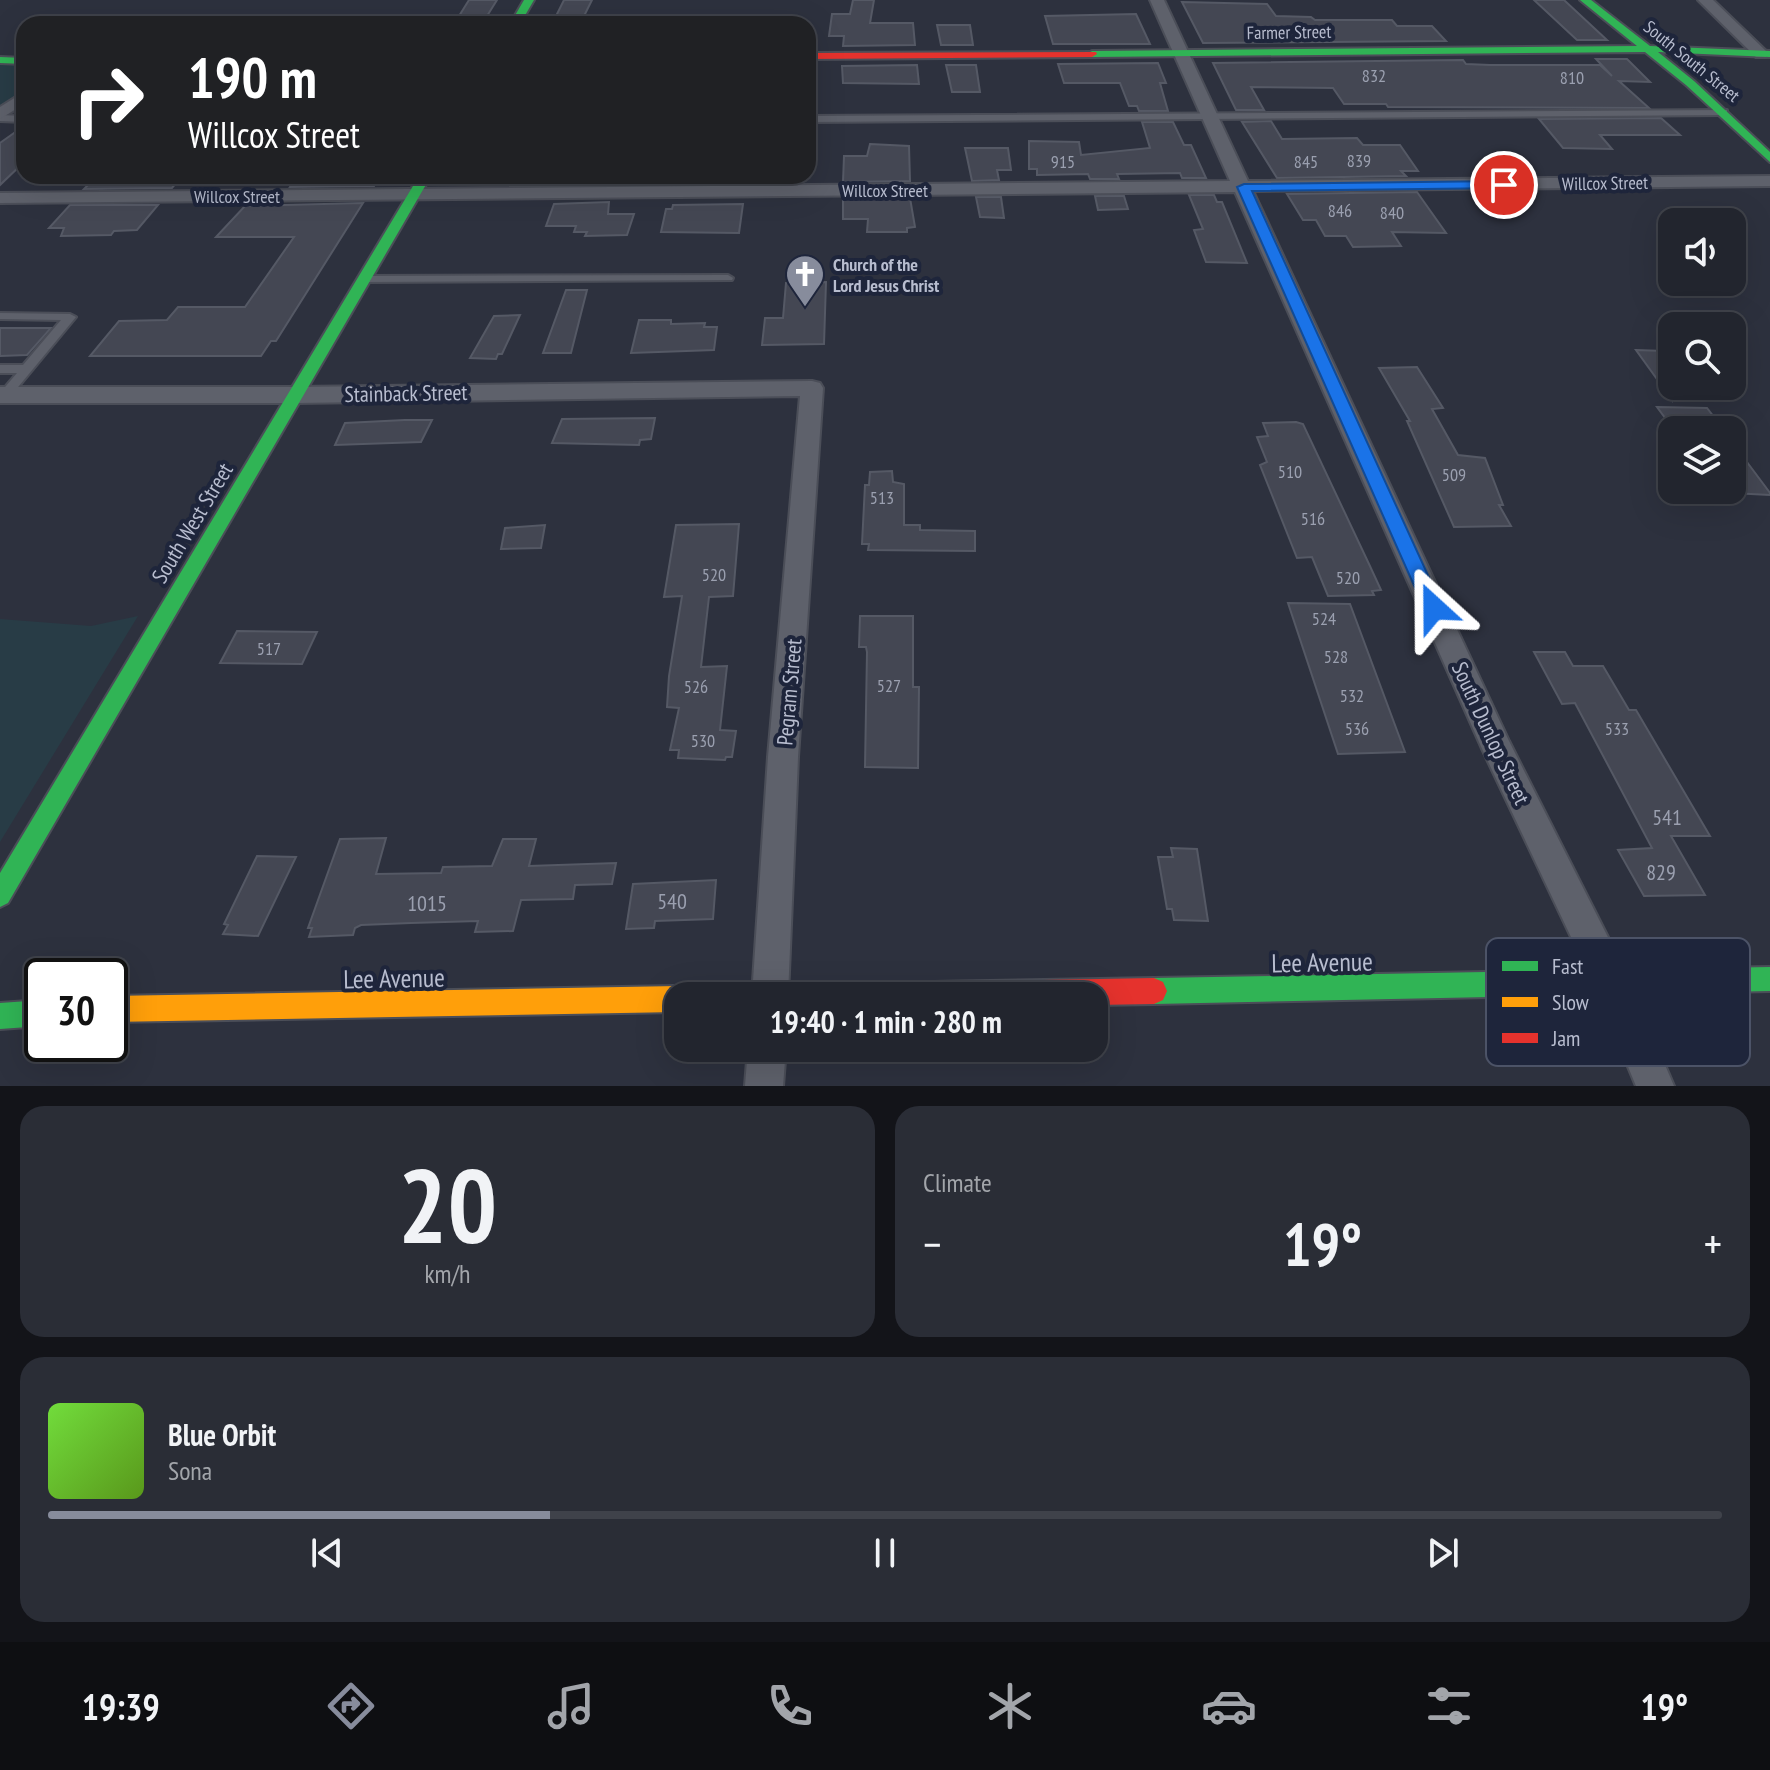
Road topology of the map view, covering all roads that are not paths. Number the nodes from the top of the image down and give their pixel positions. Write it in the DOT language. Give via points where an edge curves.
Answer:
graph roads {
  1 [pos="1157,0"];
  2 [pos="1585,0"];
  3 [pos="1705,0"];
  4 [pos="1648,49"];
  5 [pos="1182,53"];
  6 [pos="1766,54"];
  7 [pos="816,56"];
  8 [pos="16,103"];
  9 [pos="1724,112"];
  10 [pos="1210,115"];
  11 [pos="0,116"];
  12 [pos="816,119"];
  13 [pos="1770,158"];
  14 [pos="1770,181"];
  15 [pos="420,184"];
  16 [pos="1244,187"];
  17 [pos="414,195"];
  18 [pos="0,198"];
  19 [pos="728,278"];
  20 [pos="363,279"];
  21 [pos="0,316"];
  22 [pos="0,369"];
  23 [pos="27,369"];
  24 [pos="812,388"];
  25 [pos="2,395"];
  26 [pos="295,395"];
  27 [pos="0,895"];
  28 [pos="1589,938"];
  29 [pos="1750,979"];
  30 [pos="1770,979"];
  31 [pos="771,982"];
  32 [pos="1486,984"];
  33 [pos="1108,992"];
  34 [pos="664,999"];
  35 [pos="128,1009"];
  36 [pos="24,1014"];
  37 [pos="0,1016"];
  38 [pos="766,1062"];
  39 [pos="1647,1066"];
  40 [pos="764,1086"];
  41 [pos="1655,1086"];
  1 -- 5 [label="street, South Dunlop Street"];
  2 -- 4 [label="street, South South Street"];
  3 -- 6 [label="street"];
  4 -- 5 [label="street, Farmer Street"];
  4 -- 6 [label="street, Farmer Street"];
  4 -- 9 [label="street, South South Street"];
  5 -- 7 [label="street, Farmer Street"];
  5 -- 10 [label="street, South Dunlop Street"];
  8 -- 11 [label="street"];
  9 -- 10 [label="lane"];
  9 -- 13 [label="street, South South Street"];
  10 -- 12 [label="lane"];
  10 -- 16 [label="street, South Dunlop Street"];
  14 -- 16 [label="street, Willcox Street"];
  15 -- 17 [label="street, South West Street"];
  16 -- 17 [label="street, Willcox Street"];
  16 -- 28 [label="street, South Dunlop Street" via="1498,751"];
  17 -- 18 [label="street, Willcox Street"];
  17 -- 20 [label="street, South West Street"];
  19 -- 20 [label="lane"];
  20 -- 26 [label="street, South West Street"];
  21 -- 23 [label="lane" via="70,317"];
  22 -- 23 [label="lane"];
  23 -- 25 [label="lane"];
  24 -- 26 [label="street, Stainback Street"];
  24 -- 31 [label="street, Pegram Street"];
  25 -- 26 [label="street, Stainback Street"];
  26 -- 27 [label="street, South West Street"];
  29 -- 30 [label="street, Lee Avenue"];
  32 -- 33 [label="street, Lee Avenue"];
  34 -- 35 [label="street, Lee Avenue"];
  36 -- 37 [label="street"];
  38 -- 40 [label="street"];
  39 -- 41 [label="street, South Dunlop Street"];
}
